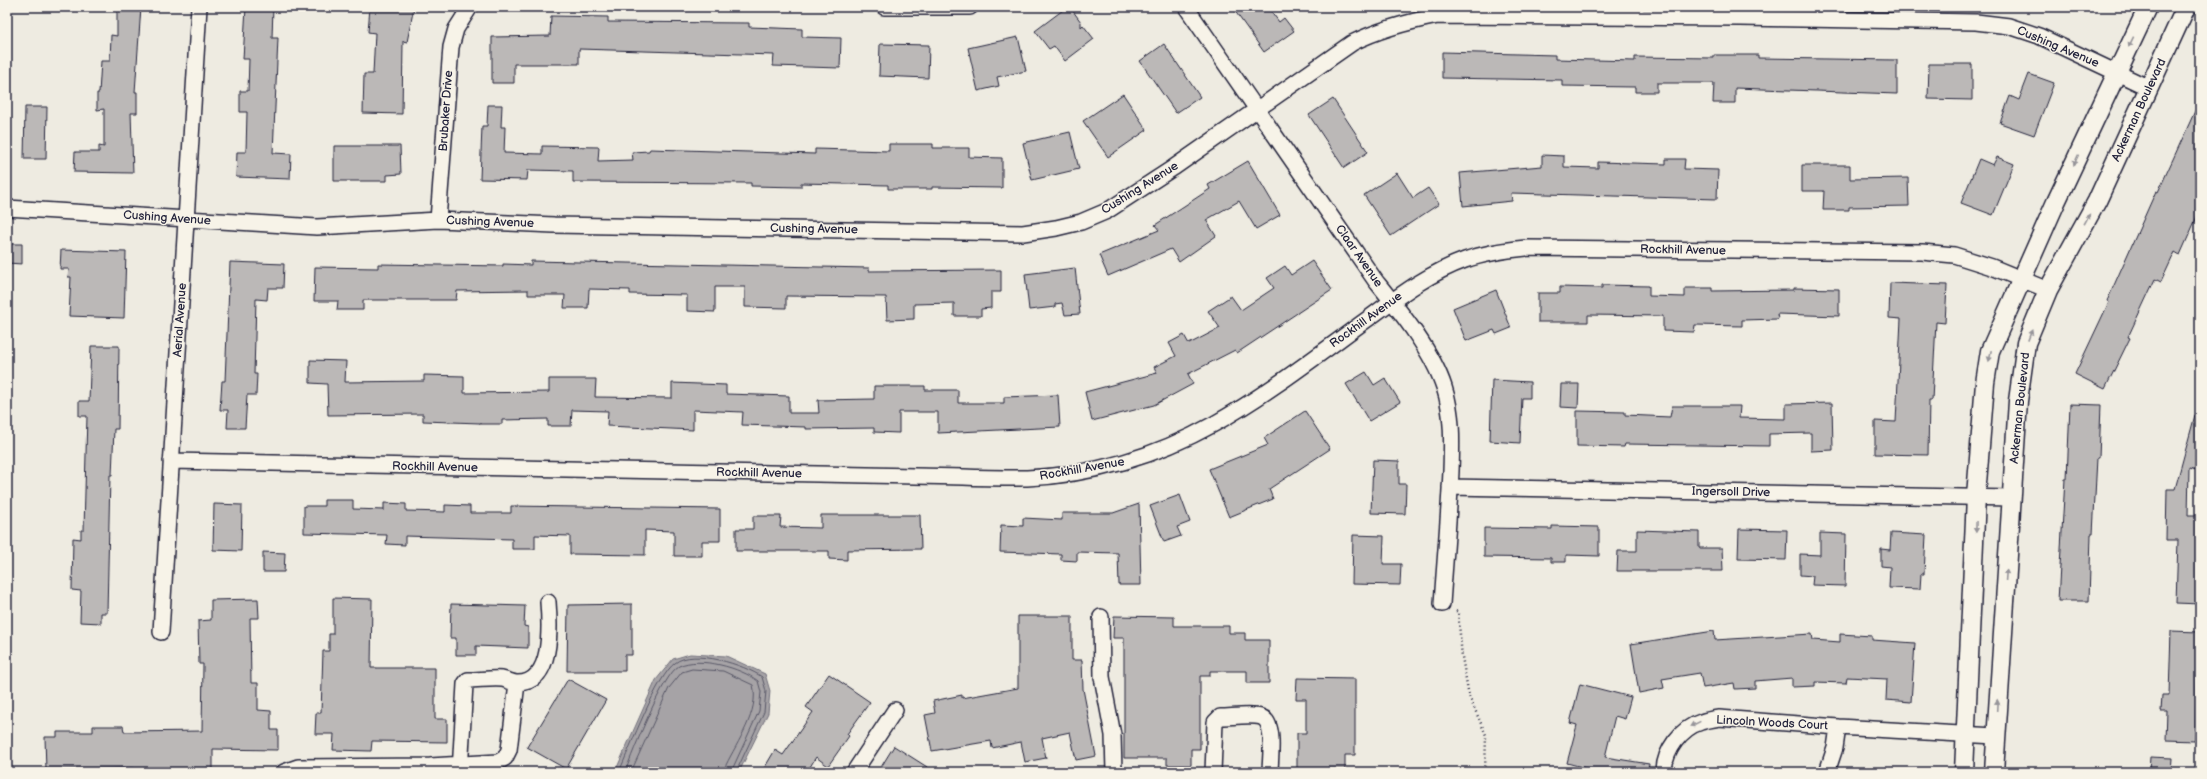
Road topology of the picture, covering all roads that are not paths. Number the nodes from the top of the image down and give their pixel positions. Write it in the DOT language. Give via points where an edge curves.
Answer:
graph roads {
  1 [pos="199,7"];
  2 [pos="470,7"];
  3 [pos="884,7"];
  4 [pos="970,7"];
  5 [pos="1186,7"];
  6 [pos="2148,7"];
  7 [pos="2186,7"];
  8 [pos="2116,72"];
  9 [pos="2149,88"];
  10 [pos="1257,108"];
  11 [pos="7,208"];
  12 [pos="187,219"];
  13 [pos="438,220"];
  14 [pos="2021,279"];
  15 [pos="2048,290"];
  16 [pos="1392,301"];
  17 [pos="171,461"];
  18 [pos="1450,487"];
  19 [pos="1976,496"];
  20 [pos="2011,498"];
  21 [pos="548,602"];
  22 [pos="1442,604"];
  23 [pos="1101,617"];
  24 [pos="161,632"];
  25 [pos="517,683"];
  26 [pos="895,710"];
  27 [pos="1838,727"];
  28 [pos="1965,735"];
  29 [pos="1995,736"];
  30 [pos="460,768"];
  31 [pos="371,770"];
  32 [pos="284,772"];
  33 [pos="854,772"];
  34 [pos="1114,772"];
  35 [pos="1214,772"];
  36 [pos="1270,772"];
  37 [pos="1664,772"];
  38 [pos="1827,772"];
  39 [pos="1964,772"];
  40 [pos="1994,772"];
  1 -- 12 [label="street, Aerial Avenue"];
  2 -- 13 [label="street, Brubaker Drive" via="456,29 451,47"];
  3 -- 4 [label="street"];
  5 -- 10 [label="street, Claar Avenue"];
  6 -- 8 [label="street, one-way"];
  7 -- 9 [label="street, Ackerman Boulevard"];
  8 -- 9 [label="street, Cushing Avenue"];
  8 -- 10 [label="street, Cushing Avenue" via="2039,36 2009,26 1976,22 1438,16 1376,31 1358,40"];
  8 -- 14 [label="street, one-way"];
  15 -- 9 [label="street, Ackerman Boulevard, one-way" via="2097,201"];
  10 -- 13 [label="street, Cushing Avenue" via="1107,211 1081,222 1023,233 554,225"];
  10 -- 16 [label="street, Claar Avenue"];
  11 -- 12 [label="street, Cushing Avenue"];
  12 -- 13 [label="street, Cushing Avenue" via="317,227"];
  12 -- 17 [label="street, Aerial Avenue"];
  14 -- 15 [label="street, Rockhill Avenue"];
  14 -- 16 [label="street, Rockhill Avenue" via="1954,255 1922,252 1526,248 1495,252 1465,260 1438,271"];
  14 -- 19 [label="street, one-way" via="1990,351"];
  20 -- 15 [label="street, Ackerman Boulevard, one-way" via="2018,401 2026,343"];
  16 -- 17 [label="street, Rockhill Avenue" via="1215,424 1136,459 1047,476 956,477"];
  16 -- 18 [label="street, Claar Avenue" via="1430,357 1444,386 1452,435"];
  17 -- 24 [label="street, Aerial Avenue"];
  18 -- 19 [label="street, Ingersoll Drive"];
  18 -- 22 [label="street, Claar Avenue"];
  19 -- 20 [label="street, Ingersoll Drive"];
  19 -- 28 [label="street, one-way"];
  29 -- 20 [label="street, Ackerman Boulevard, one-way"];
  21 -- 25 [label="street" via="546,658 540,673 530,680"];
  23 -- 34 [label="street" via="1102,677 1113,735"];
  25 -- 30 [label="street" via="509,750 505,758 498,762"];
  25 -- 30 [label="street" via="502,679 468,680 465,684"];
  26 -- 33 [label="street"];
  27 -- 28 [label="street, Lincoln Woods Court"];
  27 -- 37 [label="street, Lincoln Woods Court, one-way" via="1719,718 1701,722 1687,729 1675,741 1668,754"];
  27 -- 38 [label="street, Lincoln Woods Court" via="1835,748"];
  28 -- 29 [label="street, Lincoln Woods Court"];
  28 -- 39 [label="street"];
  29 -- 40 [label="street, Ackerman Boulevard"];
  30 -- 31 [label="street"];
  31 -- 32 [label="street" via="298,767"];
  35 -- 36 [label="street" via="1215,722 1220,717 1261,716 1271,727"];
}
